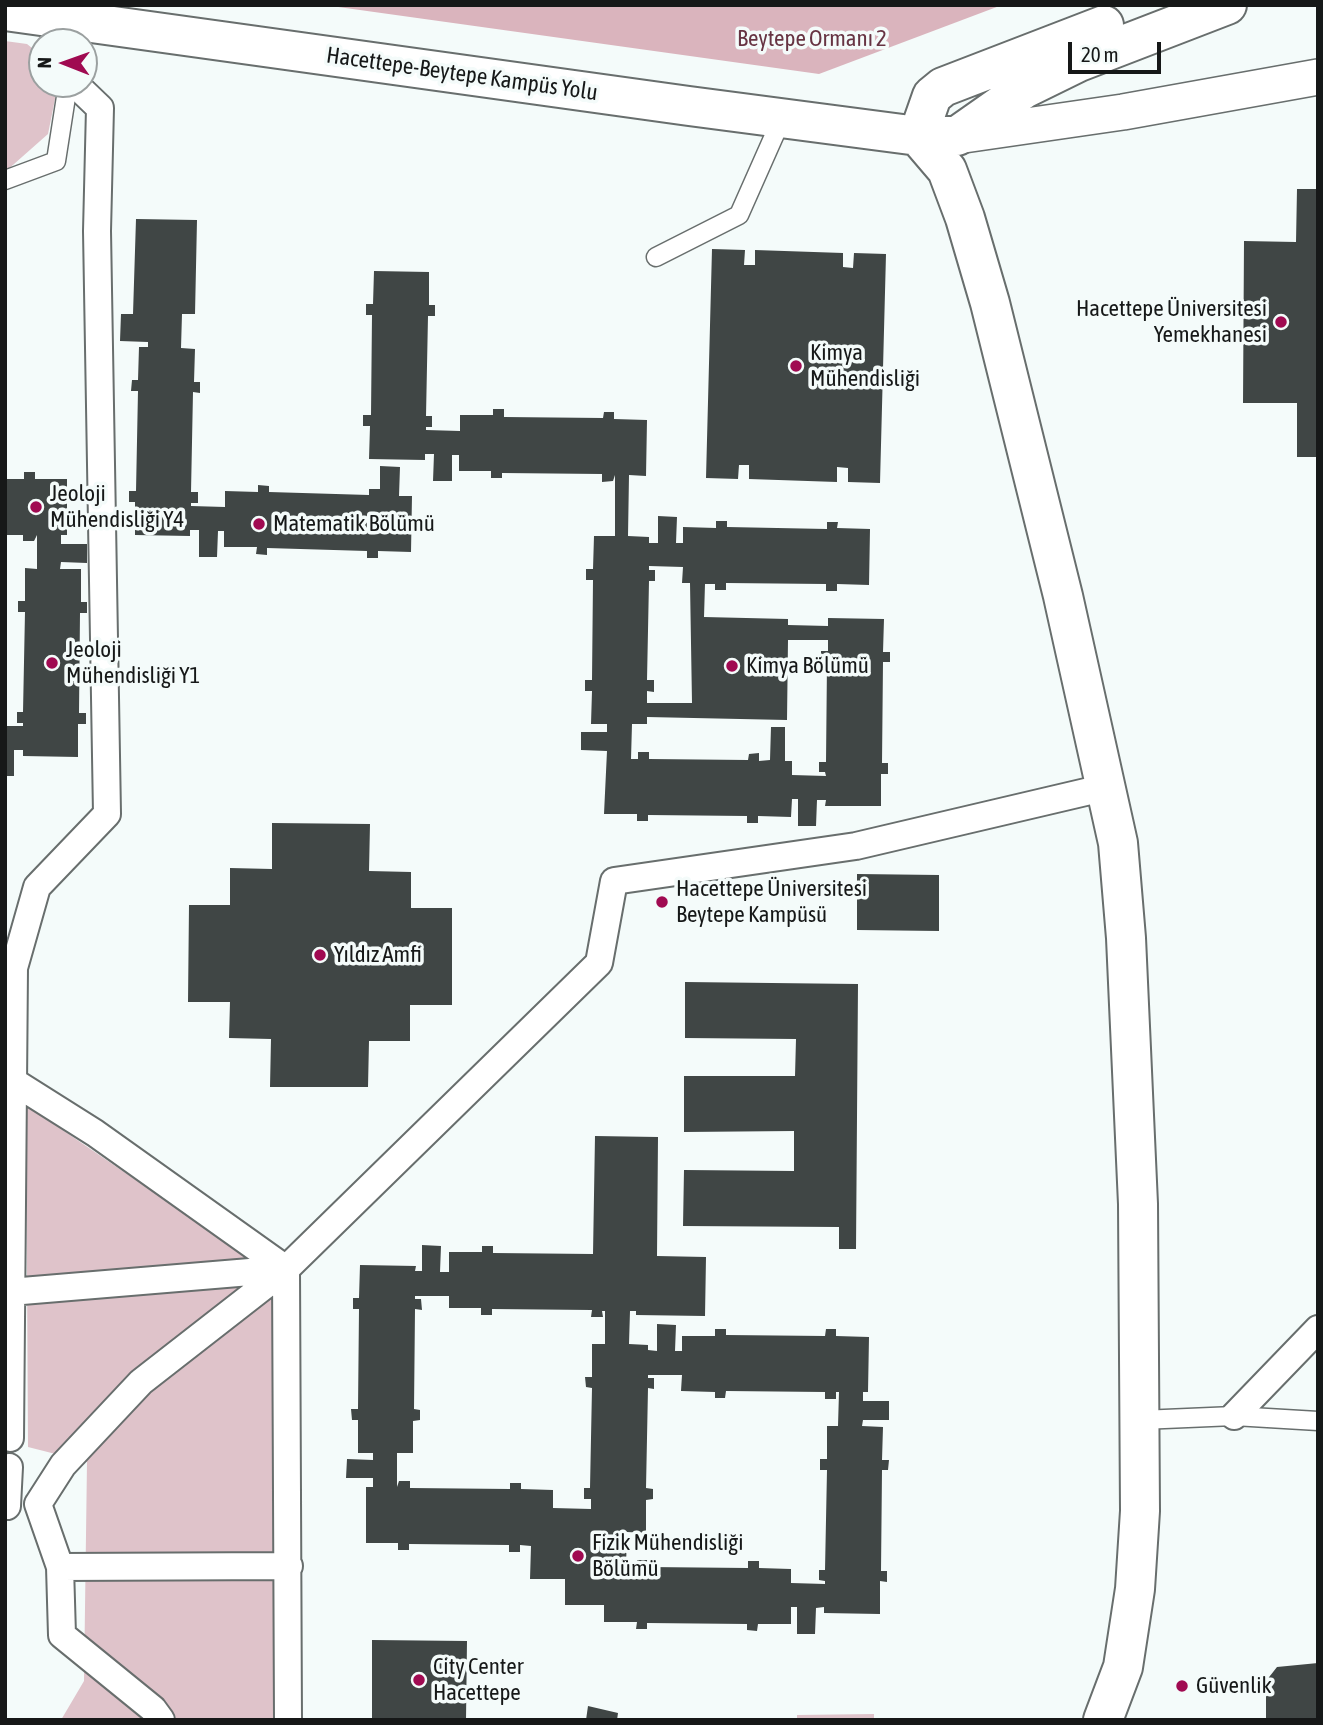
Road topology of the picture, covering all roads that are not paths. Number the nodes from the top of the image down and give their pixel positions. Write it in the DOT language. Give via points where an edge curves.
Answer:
graph roads {
  1 [pos="1157,5"];
  2 [pos="1227,5"];
  3 [pos="5,11"];
  4 [pos="65,28"];
  5 [pos="98,34"];
  6 [pos="1318,77"];
  7 [pos="66,98"];
  8 [pos="90,98"];
  9 [pos="782,117"];
  10 [pos="919,136"];
  11 [pos="957,136"];
  12 [pos="5,180"];
  13 [pos="656,257"];
  14 [pos="1107,787"];
  15 [pos="8,1080"];
  16 [pos="286,1269"];
  17 [pos="10,1292"];
  18 [pos="1318,1329"];
  19 [pos="1234,1416"];
  20 [pos="1141,1420"];
  21 [pos="1318,1421"];
  22 [pos="10,1438"];
  23 [pos="9,1467"];
  24 [pos="38,1504"];
  25 [pos="6,1506"];
  26 [pos="289,1566"];
  27 [pos="60,1567"];
  28 [pos="161,1720"];
  29 [pos="288,1720"];
  30 [pos="1103,1720"];
  1 -- 10 [label="street" via="943,87 932,96"];
  2 -- 11 [label="street" via="1024,89"];
  3 -- 4 [label="street, Hacettepe-Beytepe Kampüs Yolu"];
  5 -- 9 [label="street, Hacettepe-Beytepe Kampüs Yolu"];
  6 -- 11 [label="street"];
  7 -- 12 [label="lane" via="56,161"];
  8 -- 15 [label="street" via="100,108 97,231 107,814 37,887 14,968"];
  9 -- 10 [label="street, Hacettepe-Beytepe Kampüs Yolu"];
  9 -- 13 [label="lane" via="739,215"];
  10 -- 11 [label="street, Hacettepe-Beytepe Kampüs Yolu"];
  10 -- 14 [label="street" via="947,170 990,303"];
  14 -- 16 [label="street" via="856,846 614,881 599,962"];
  14 -- 20 [label="street" via="1118,843 1126,938 1138,1204"];
  15 -- 16 [label="street" via="95,1133"];
  15 -- 17 [label="street"];
  16 -- 17 [label="street"];
  16 -- 24 [label="street" via="141,1382 63,1465"];
  16 -- 26 [label="street"];
  17 -- 22 [label="street"];
  18 -- 19 [label="street"];
  19 -- 20 [label="lane"];
  19 -- 21 [label="lane"];
  20 -- 30 [label="street" via="1135,1589 1122,1667"];
  23 -- 25 [label="street"];
  24 -- 25 [label="street"];
  24 -- 27 [label="street"];
  26 -- 27 [label="street"];
  26 -- 29 [label="street"];
  27 -- 28 [label="street" via="62,1635"];
}
